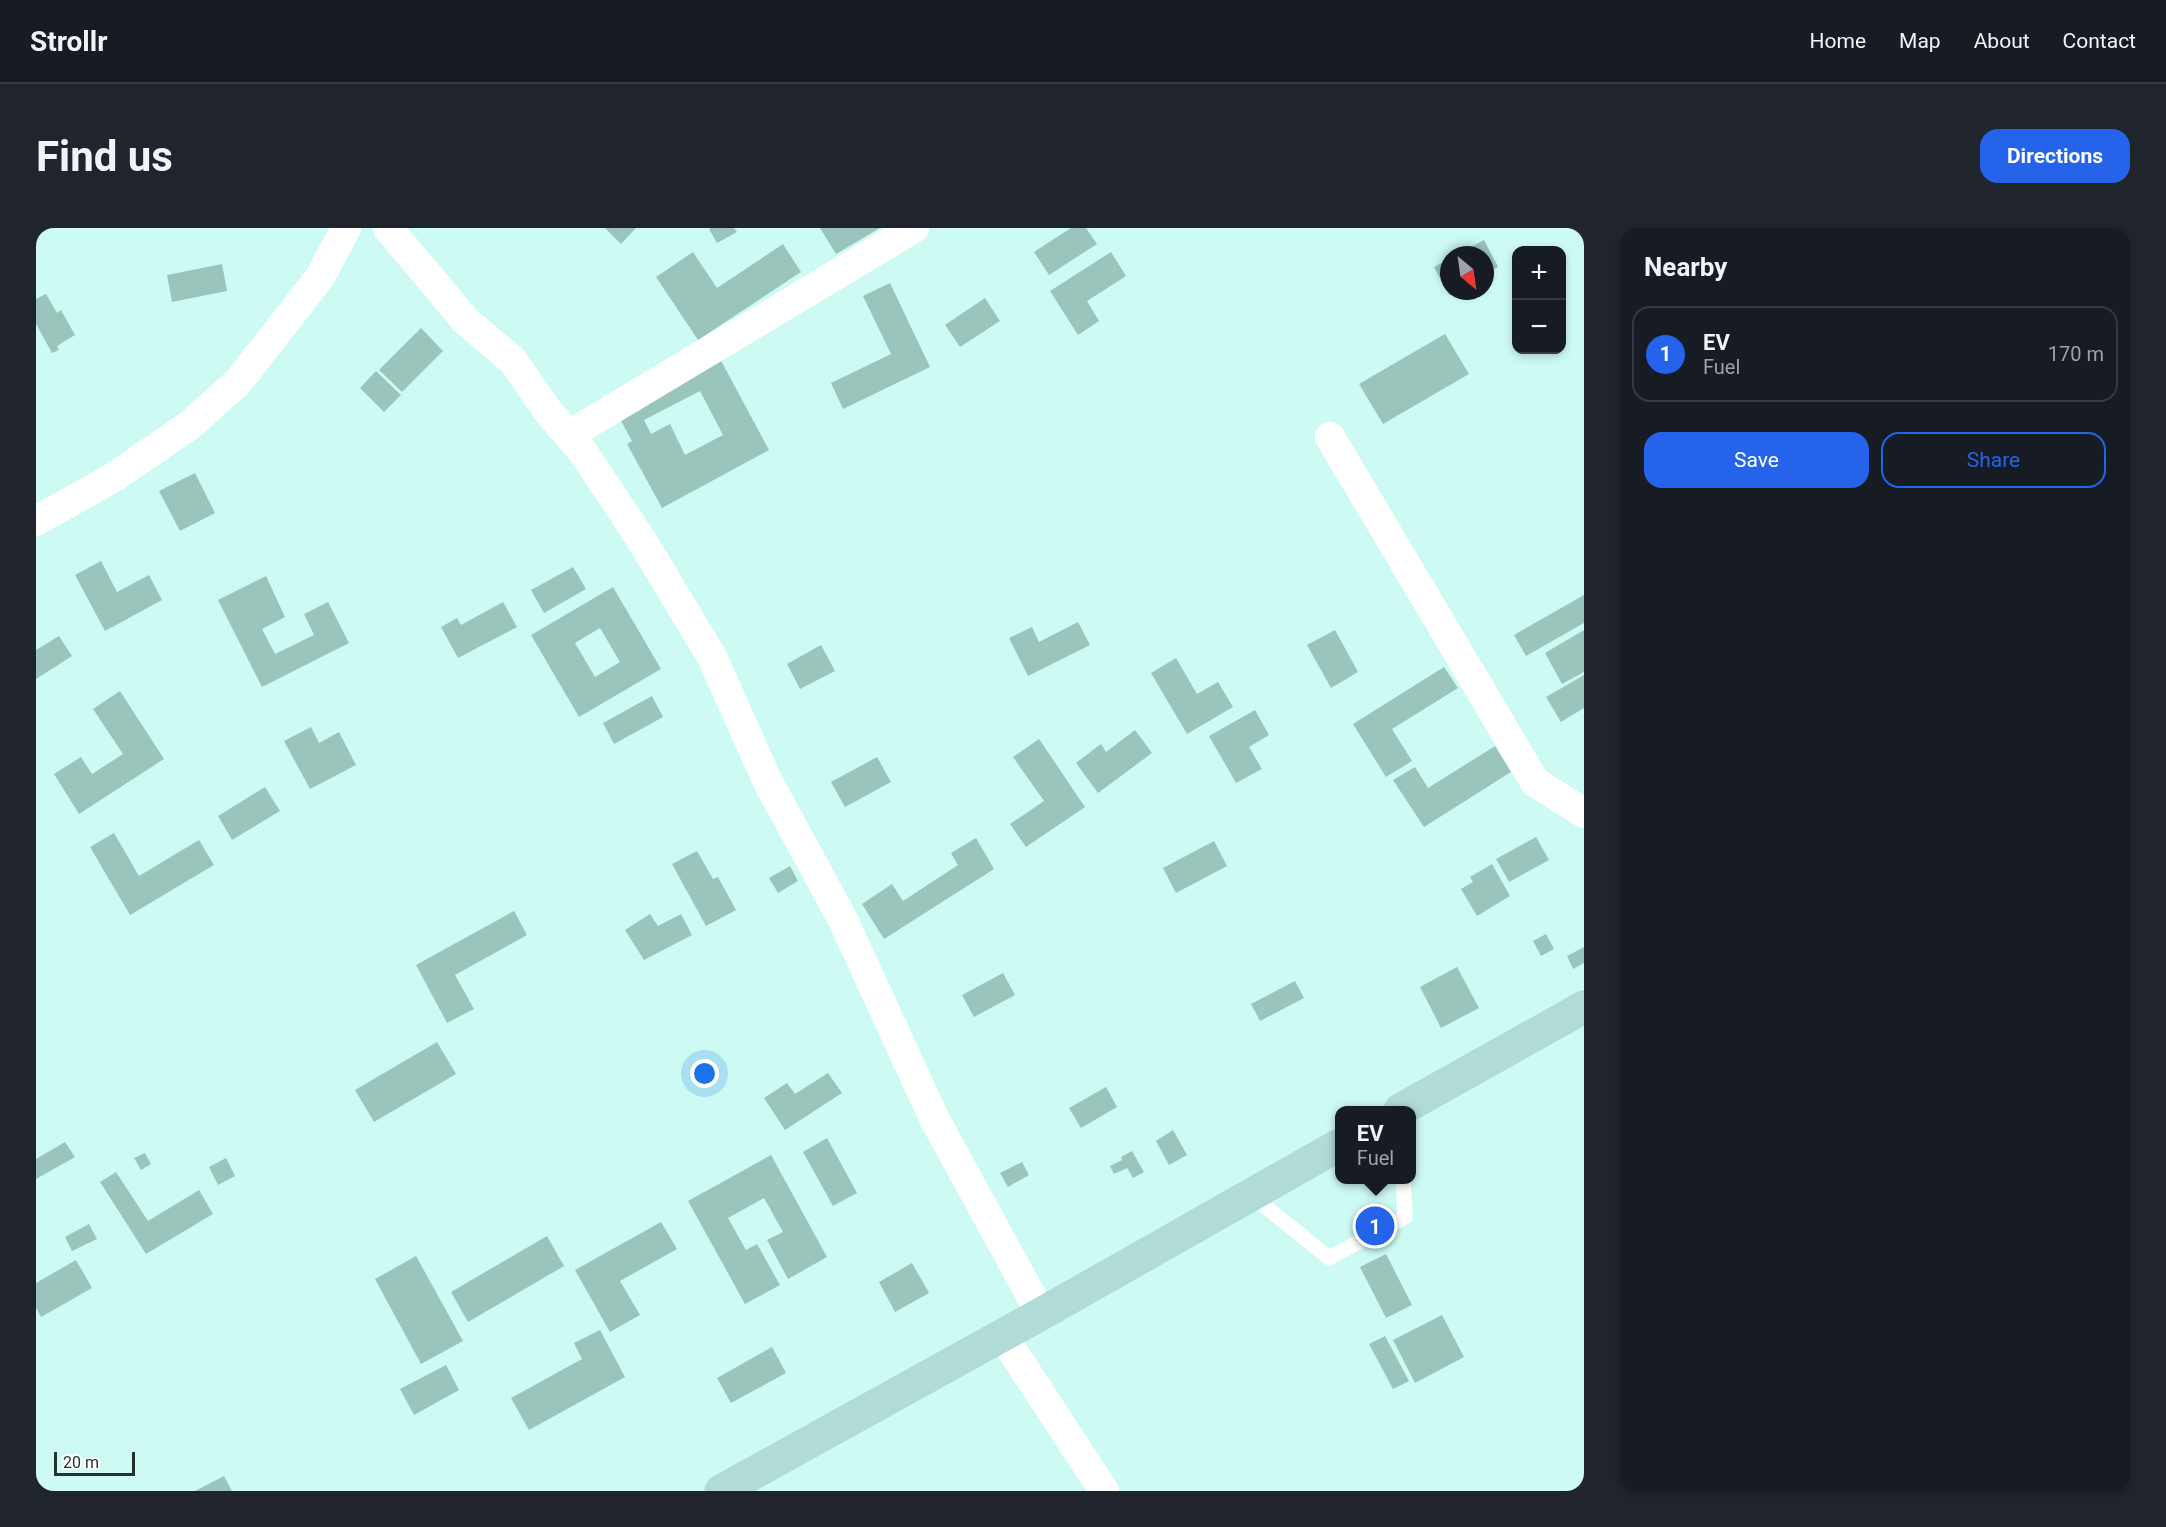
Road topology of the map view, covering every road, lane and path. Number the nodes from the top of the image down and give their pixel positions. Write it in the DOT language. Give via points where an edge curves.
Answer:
graph roads {
  1 [pos="346,228"];
  2 [pos="388,228"];
  3 [pos="914,228"];
  4 [pos="569,435"];
  5 [pos="1330,437"];
  6 [pos="36,520"];
  7 [pos="1584,813"];
  8 [pos="1584,1007"];
  9 [pos="1407,1106"];
  10 [pos="1335,1147"];
  11 [pos="1403,1184"];
  12 [pos="1251,1195"];
  13 [pos="1041,1314"];
  14 [pos="1002,1335"];
  15 [pos="722,1491"];
  16 [pos="1104,1491"];
  1 -- 6 [label="street" via="320,277 238,382 190,425 114,477"];
  2 -- 4 [label="street" via="466,321 513,361"];
  3 -- 4 [label="street"];
  4 -- 13 [label="street" via="605,483 712,657 767,780 843,920 934,1118"];
  5 -- 7 [label="street" via="1535,782"];
  8 -- 9 [label="main road"];
  10 -- 12 [label="main road"];
  11 -- 12 [label="lane" via="1406,1217 1329,1258"];
  12 -- 13 [label="main road"];
  13 -- 14 [label="main road"];
  14 -- 15 [label="main road"];
  14 -- 16 [label="street"];
}
